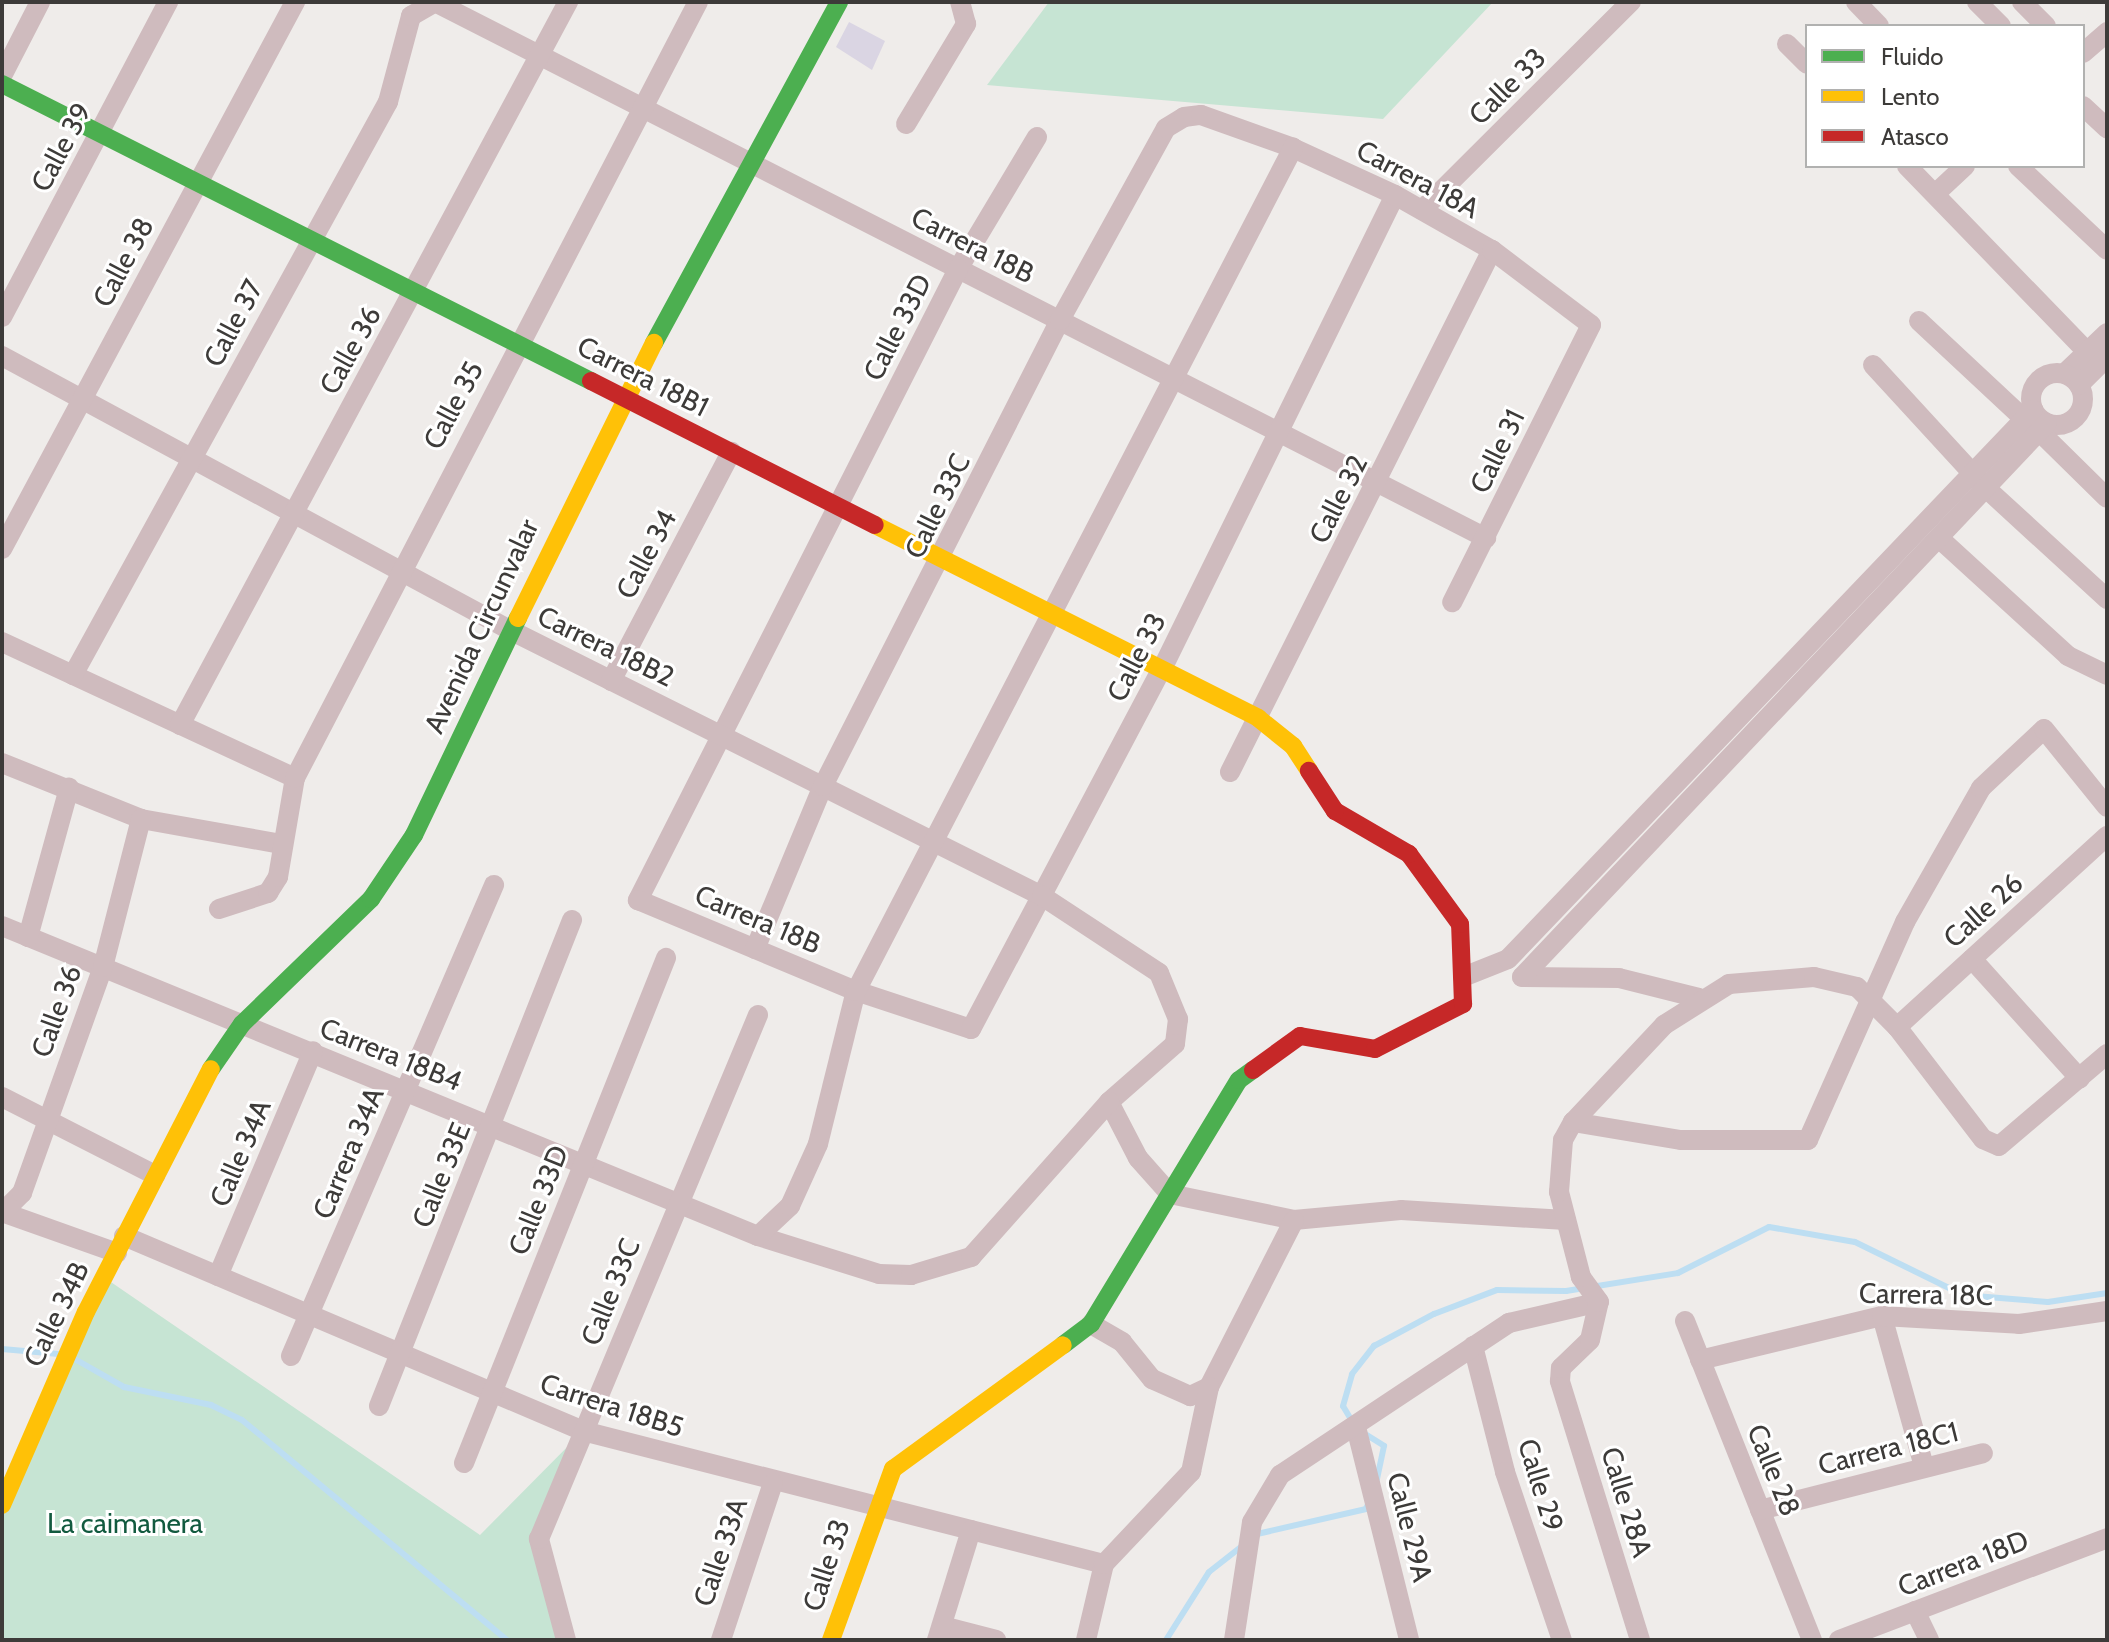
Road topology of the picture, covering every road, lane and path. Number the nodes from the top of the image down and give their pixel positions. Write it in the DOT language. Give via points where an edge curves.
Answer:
graph roads {
  1 [pos="40,2"];
  2 [pos="168,2"];
  3 [pos="295,2"];
  4 [pos="435,2"];
  5 [pos="568,2"];
  6 [pos="698,2"];
  7 [pos="839,2"];
  8 [pos="960,2"];
  9 [pos="1631,2"];
  10 [pos="1856,2"];
  11 [pos="1977,2"];
  12 [pos="2022,2"];
  13 [pos="1877,24"];
  14 [pos="1999,24"];
  15 [pos="2044,24"];
  16 [pos="2107,32"];
  17 [pos="1787,44"];
  18 [pos="2085,51"];
  19 [pos="540,56"];
  20 [pos="1805,62"];
  21 [pos="2,76"];
  22 [pos="2,84"];
  23 [pos="641,107"];
  24 [pos="2085,108"];
  25 [pos="1201,115"];
  26 [pos="906,124"];
  27 [pos="2107,128"];
  28 [pos="101,134"];
  29 [pos="1037,137"];
  30 [pos="1293,148"];
  31 [pos="751,163"];
  32 [pos="1909,168"];
  33 [pos="1963,168"];
  34 [pos="2020,168"];
  35 [pos="198,183"];
  36 [pos="1935,194"];
  37 [pos="1395,195"];
  38 [pos="1422,210"];
  39 [pos="310,240"];
  40 [pos="1492,250"];
  41 [pos="2107,250"];
  42 [pos="958,269"];
  43 [pos="414,292"];
  44 [pos="2,317"];
  45 [pos="1060,320"];
  46 [pos="1919,321"];
  47 [pos="1591,325"];
  48 [pos="2107,333"];
  49 [pos="517,344"];
  50 [pos="2,356"];
  51 [pos="2100,363"];
  52 [pos="1873,365"];
  53 [pos="1173,379"];
  54 [pos="2072,379"];
  55 [pos="81,398"];
  56 [pos="624,398"];
  57 [pos="2036,421"];
  58 [pos="1280,433"];
  59 [pos="731,452"];
  60 [pos="192,458"];
  61 [pos="1972,473"];
  62 [pos="1378,483"];
  63 [pos="1987,489"];
  64 [pos="2107,498"];
  65 [pos="837,505"];
  66 [pos="294,513"];
  67 [pos="1486,538"];
  68 [pos="1940,539"];
  69 [pos="2,549"];
  70 [pos="942,559"];
  71 [pos="399,569"];
  72 [pos="2107,599"];
  73 [pos="1452,602"];
  74 [pos="1052,614"];
  75 [pos="508,629"];
  76 [pos="2,642"];
  77 [pos="2102,667"];
  78 [pos="1162,669"];
  79 [pos="73,675"];
  80 [pos="611,681"];
  81 [pos="1258,718"];
  82 [pos="180,725"];
  83 [pos="720,732"];
  84 [pos="2,763"];
  85 [pos="1230,772"];
  86 [pos="295,778"];
  87 [pos="823,786"];
  88 [pos="69,788"];
  89 [pos="2107,807"];
  90 [pos="141,819"];
  91 [pos="2107,836"];
  92 [pos="934,840"];
  93 [pos="282,844"];
  94 [pos="494,885"];
  95 [pos="1042,896"];
  96 [pos="219,909"];
  97 [pos="572,920"];
  98 [pos="2,926"];
  99 [pos="28,937"];
  100 [pos="755,949"];
  101 [pos="666,958"];
  102 [pos="1972,959"];
  103 [pos="103,967"];
  104 [pos="1463,977"];
  105 [pos="856,991"];
  106 [pos="1699,998"];
  107 [pos="1869,999"];
  108 [pos="758,1015"];
  109 [pos="242,1024"];
  110 [pos="1897,1027"];
  111 [pos="313,1051"];
  112 [pos="2107,1054"];
  113 [pos="2080,1079"];
  114 [pos="405,1090"];
  115 [pos="2,1097"];
  116 [pos="1109,1102"];
  117 [pos="48,1115"];
  118 [pos="1573,1122"];
  119 [pos="491,1125"];
  120 [pos="583,1163"];
  121 [pos="155,1175"];
  122 [pos="1170,1194"];
  123 [pos="678,1202"];
  124 [pos="2,1212"];
  125 [pos="1294,1220"];
  126 [pos="1566,1220"];
  127 [pos="758,1236"];
  128 [pos="120,1244"];
  129 [pos="218,1276"];
  130 [pos="1599,1302"];
  131 [pos="2107,1311"];
  132 [pos="309,1314"];
  133 [pos="1882,1316"];
  134 [pos="1685,1321"];
  135 [pos="1091,1324"];
  136 [pos="1473,1346"];
  137 [pos="400,1354"];
  138 [pos="291,1356"];
  139 [pos="1700,1360"];
  140 [pos="1209,1387"];
  141 [pos="490,1392"];
  142 [pos="379,1406"];
  143 [pos="1356,1427"];
  144 [pos="583,1431"];
  145 [pos="1983,1453"];
  146 [pos="464,1463"];
  147 [pos="1924,1466"];
  148 [pos="773,1483"];
  149 [pos="2,1505"];
  150 [pos="874,1507"];
  151 [pos="1760,1510"];
  152 [pos="971,1530"];
  153 [pos="2107,1538"];
  154 [pos="1104,1564"];
  155 [pos="1915,1611"];
  156 [pos="940,1633"];
  157 [pos="566,1640"];
  158 [pos="721,1640"];
  159 [pos="831,1640"];
  160 [pos="996,1640"];
  161 [pos="1086,1640"];
  162 [pos="1234,1640"];
  163 [pos="1409,1640"];
  164 [pos="1562,1640"];
  165 [pos="1640,1640"];
  166 [pos="1812,1640"];
  167 [pos="1839,1640"];
  168 [pos="1929,1640"];
  1 -- 21 [label="street"];
  2 -- 28 [label="street, Calle 39"];
  3 -- 35 [label="street, Calle 38"];
  4 -- 19 [label="street, Carrera 18B"];
  4 -- 39 [label="street, Calle 37" via="411,16 388,102"];
  5 -- 19 [label="street, Calle 36"];
  6 -- 23 [label="street, Calle 35"];
  7 -- 31 [label="street, Avenida Circunvalar"];
  8 -- 26 [label="street" via="966,24"];
  9 -- 38 [label="street, Calle 33"];
  10 -- 13 [label="street"];
  11 -- 14 [label="street"];
  12 -- 15 [label="street"];
  16 -- 18 [label="street"];
  17 -- 20 [label="street"];
  19 -- 23 [label="street, Carrera 18B"];
  19 -- 43 [label="street, Calle 36"];
  22 -- 28 [label="street, Carrera 18B1"];
  23 -- 31 [label="street, Carrera 18B"];
  23 -- 49 [label="street, Calle 35"];
  24 -- 27 [label="street"];
  25 -- 30 [label="street, Carrera 18A"];
  25 -- 45 [label="street, Calle 33C" via="1166,128"];
  28 -- 35 [label="street, Carrera 18B1"];
  28 -- 44 [label="street, Calle 39"];
  29 -- 42 [label="street, Calle 33D"];
  30 -- 37 [label="street, Carrera 18A"];
  30 -- 53 [label="street"];
  31 -- 42 [label="street, Carrera 18B"];
  31 -- 56 [label="street, Avenida Circunvalar"];
  32 -- 36 [label="street"];
  33 -- 36 [label="street"];
  34 -- 41 [label="street"];
  35 -- 39 [label="street, Carrera 18B1"];
  35 -- 55 [label="street, Calle 38"];
  36 -- 51 [label="street"];
  37 -- 38 [label="street, Carrera 18A"];
  37 -- 58 [label="street, Calle 33"];
  38 -- 40 [label="street, Carrera 18A"];
  39 -- 43 [label="street, Carrera 18B1"];
  39 -- 60 [label="street, Calle 37"];
  40 -- 47 [label="street, Carrera 18A"];
  40 -- 62 [label="street, Calle 32"];
  42 -- 45 [label="street, Carrera 18B"];
  42 -- 65 [label="street, Calle 33D"];
  43 -- 49 [label="street, Carrera 18B1"];
  43 -- 66 [label="street, Calle 36"];
  45 -- 53 [label="street, Carrera 18B"];
  45 -- 70 [label="street, Calle 33C"];
  46 -- 57 [label="street"];
  47 -- 67 [label="street, Calle 31"];
  48 -- 51 [label="street"];
  49 -- 56 [label="street, Carrera 18B1"];
  49 -- 71 [label="street, Calle 35"];
  50 -- 55 [label="street, Carrera 18B2"];
  51 -- 54 [label="street"];
  52 -- 61 [label="street"];
  53 -- 58 [label="street, Carrera 18B"];
  53 -- 74 [label="street"];
  54 -- 57 [label="street" via="2077,415"];
  54 -- 57 [label="street" via="2045,374 2032,390"];
  55 -- 60 [label="street, Carrera 18B2"];
  55 -- 69 [label="street, Calle 38"];
  56 -- 59 [label="street, Carrera 18B1"];
  56 -- 75 [label="street, Avenida Circunvalar"];
  57 -- 61 [label="street"];
  57 -- 63 [label="street"];
  57 -- 64 [label="street"];
  58 -- 62 [label="street, Carrera 18B"];
  58 -- 78 [label="street, Calle 33"];
  59 -- 65 [label="street, Carrera 18B1"];
  59 -- 80 [label="street, Calle 34"];
  60 -- 66 [label="street, Carrera 18B2"];
  60 -- 79 [label="street, Calle 37"];
  61 -- 63 [label="street"];
  61 -- 104 [label="street" via="1508,959"];
  62 -- 67 [label="street, Carrera 18B"];
  62 -- 81 [label="street, Calle 32"];
  63 -- 68 [label="street"];
  63 -- 72 [label="street"];
  65 -- 70 [label="street, Carrera 18B1"];
  65 -- 83 [label="street"];
  66 -- 71 [label="street, Carrera 18B2"];
  66 -- 82 [label="street, Calle 36"];
  67 -- 73 [label="street, Calle 31"];
  68 -- 77 [label="street" via="2068,656"];
  68 -- 106 [label="street" via="1522,977 1619,978"];
  70 -- 74 [label="street, Carrera 18B1"];
  70 -- 87 [label="street, Calle 33C"];
  71 -- 75 [label="street, Carrera 18B2"];
  71 -- 86 [label="street, Calle 35"];
  74 -- 78 [label="street, Carrera 18B1"];
  74 -- 92 [label="street"];
  75 -- 80 [label="street, Carrera 18B2"];
  75 -- 109 [label="street, Avenida Circunvalar" via="414,835 388,873"];
  76 -- 79 [label="street"];
  78 -- 81 [label="street, Carrera 18B1"];
  78 -- 95 [label="street, Calle 33"];
  79 -- 82 [label="street"];
  80 -- 83 [label="street, Carrera 18B2"];
  81 -- 85 [label="street, Calle 32"];
  81 -- 104 [label="street, Carrera 18B1" via="1293,746 1335,811 1409,854 1460,924"];
  82 -- 86 [label="street"];
  83 -- 87 [label="street, Carrera 18B2"];
  83 -- 100 [label="street, Carrera 18B" via="638,900"];
  84 -- 88 [label="street"];
  86 -- 93 [label="street, Calle 35"];
  87 -- 92 [label="street, Carrera 18B2"];
  87 -- 100 [label="street, Calle 33C"];
  88 -- 90 [label="street"];
  88 -- 99 [label="street"];
  89 -- 107 [label="street" via="2044,729 1981,788"];
  90 -- 93 [label="street"];
  90 -- 103 [label="street, Calle 36"];
  91 -- 102 [label="street, Calle 26"];
  92 -- 95 [label="street, Carrera 18B2"];
  92 -- 105 [label="street"];
  93 -- 96 [label="street" via="268,893"];
  94 -- 114 [label="street, Carrera 34A"];
  95 -- 105 [label="street, Calle 33" via="971,1029"];
  95 -- 116 [label="street, Carrera 18B2" via="1159,973 1178,1019 1175,1044"];
  97 -- 119 [label="street, Calle 33E"];
  98 -- 99 [label="street, Carrera 18B4"];
  99 -- 103 [label="street, Carrera 18B4"];
  100 -- 105 [label="street, Carrera 18B"];
  101 -- 120 [label="street, Calle 33D"];
  102 -- 110 [label="street, Calle 26"];
  102 -- 113 [label="street"];
  103 -- 109 [label="street, Carrera 18B4"];
  103 -- 117 [label="street, Calle 36"];
  104 -- 122 [label="street" via="1463,1004 1375,1049 1300,1036 1239,1080"];
  105 -- 127 [label="street" via="818,1144 790,1206"];
  106 -- 107 [label="street" via="1729,984 1814,977 1857,987"];
  106 -- 118 [label="street"];
  107 -- 110 [label="street"];
  107 -- 118 [label="street" via="1808,1140 1681,1140"];
  108 -- 123 [label="street, Calle 33C"];
  109 -- 111 [label="street, Carrera 18B4"];
  109 -- 121 [label="street, Avenida Circunvalar" via="199,1086"];
  110 -- 113 [label="street" via="1983,1139 1999,1146"];
  111 -- 114 [label="street, Carrera 18B4"];
  111 -- 129 [label="street, Calle 34A"];
  112 -- 113 [label="street"];
  114 -- 119 [label="street, Carrera 18B4"];
  114 -- 132 [label="street, Carrera 34A"];
  115 -- 117 [label="street"];
  116 -- 122 [label="street" via="1138,1158"];
  116 -- 127 [label="street, Carrera 18B4" via="971,1257 911,1275 879,1274"];
  117 -- 121 [label="street"];
  117 -- 124 [label="street, Calle 36" via="22,1193"];
  118 -- 126 [label="street" via="1563,1140 1559,1192"];
  119 -- 120 [label="street, Carrera 18B4"];
  119 -- 137 [label="street, Calle 33E"];
  120 -- 123 [label="street, Carrera 18B4"];
  120 -- 141 [label="street, Calle 33D"];
  121 -- 128 [label="street, Avenida Circunvalar"];
  122 -- 125 [label="street"];
  122 -- 135 [label="street"];
  123 -- 127 [label="street, Carrera 18B4"];
  123 -- 144 [label="street, Calle 33C"];
  124 -- 128 [label="street"];
  125 -- 126 [label="street" via="1401,1210"];
  125 -- 140 [label="street"];
  126 -- 130 [label="street" via="1581,1277"];
  128 -- 129 [label="street, Carrera 18B5"];
  128 -- 149 [label="street, Calle 34B"];
  129 -- 132 [label="street, Carrera 18B5"];
  130 -- 136 [label="street" via="1509,1323"];
  130 -- 165 [label="street, Calle 28A" via="1590,1340 1561,1368 1560,1381"];
  131 -- 133 [label="street, Carrera 18C" via="2019,1324"];
  132 -- 137 [label="street, Carrera 18B5"];
  132 -- 138 [label="street, Carrera 34A"];
  133 -- 139 [label="street, Carrera 18C"];
  133 -- 147 [label="street"];
  134 -- 139 [label="street, Calle 28"];
  135 -- 140 [label="street" via="1122,1342 1152,1379 1190,1396"];
  135 -- 150 [label="street, Calle 33" via="893,1469"];
  136 -- 143 [label="street"];
  136 -- 164 [label="street, Calle 29" via="1505,1472"];
  137 -- 141 [label="street, Carrera 18B5"];
  137 -- 142 [label="street, Calle 33E"];
  139 -- 151 [label="street, Calle 28"];
  140 -- 154 [label="street" via="1191,1472"];
  141 -- 144 [label="street, Carrera 18B5"];
  141 -- 146 [label="street, Calle 33D"];
  143 -- 162 [label="street" via="1280,1475 1252,1522"];
  143 -- 163 [label="street, Calle 29A"];
  144 -- 148 [label="street, Carrera 18B5"];
  144 -- 157 [label="street, Calle 33C" via="539,1539"];
  145 -- 147 [label="street, Carrera 18C1"];
  147 -- 151 [label="street, Carrera 18C1"];
  148 -- 150 [label="street, Carrera 18B5"];
  148 -- 158 [label="street, Calle 33A"];
  150 -- 152 [label="street, Carrera 18B5"];
  150 -- 159 [label="street, Calle 33"];
  151 -- 166 [label="street, Calle 28"];
  152 -- 154 [label="street, Carrera 18B5"];
  152 -- 156 [label="street"];
  153 -- 155 [label="street, Carrera 18D"];
  154 -- 161 [label="street"];
  155 -- 167 [label="street, Carrera 18D"];
  155 -- 168 [label="street"];
  156 -- 160 [label="street"];
}
